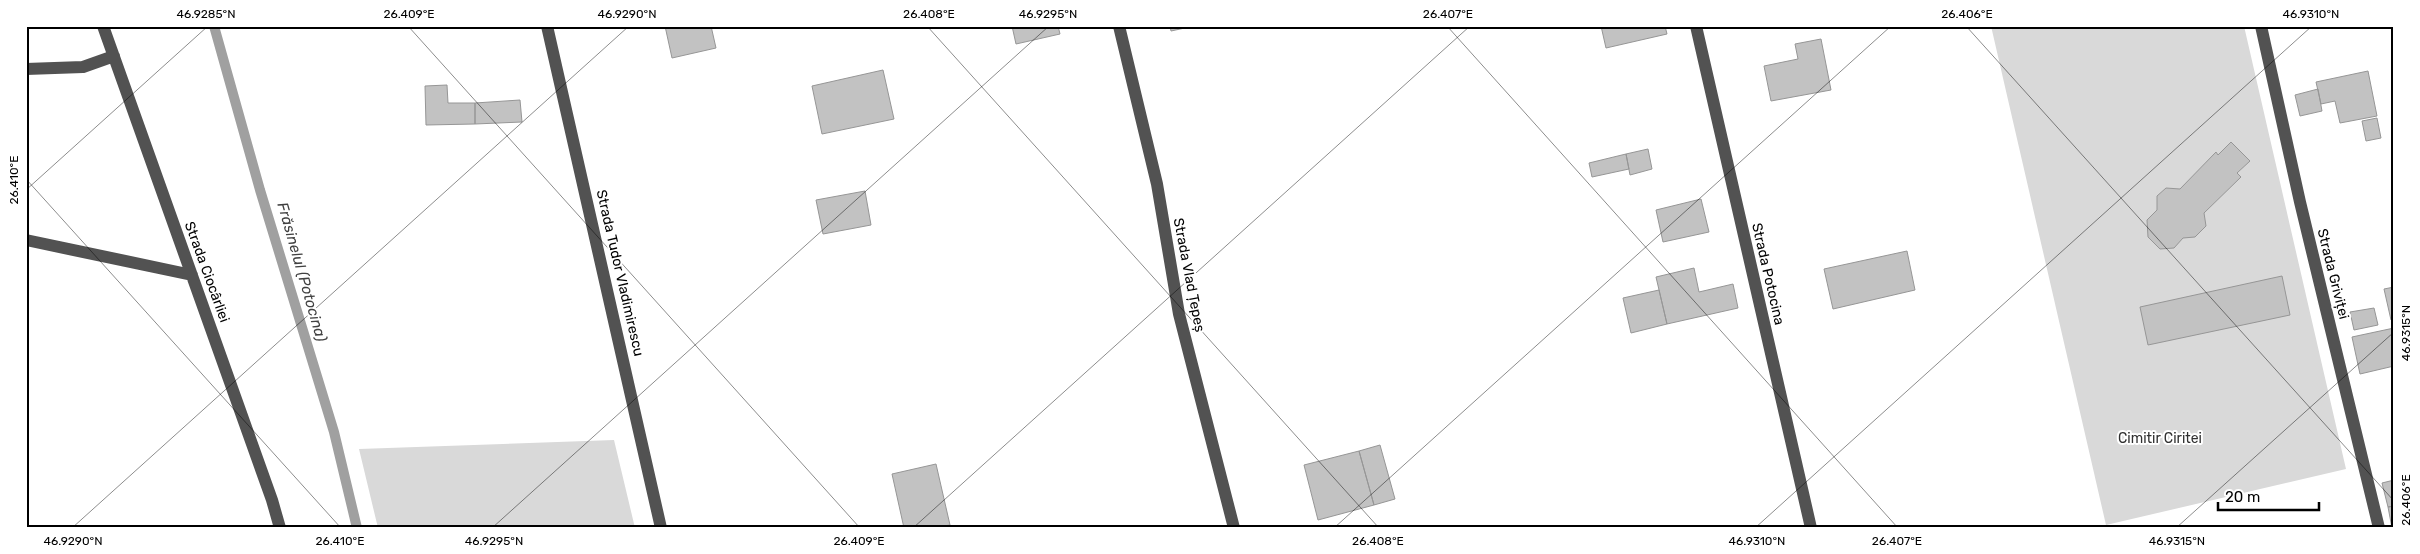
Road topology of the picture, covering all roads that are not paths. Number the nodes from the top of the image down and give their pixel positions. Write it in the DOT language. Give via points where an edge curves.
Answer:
graph roads {
  1 [pos="103,26"];
  2 [pos="547,26"];
  3 [pos="1119,26"];
  4 [pos="1696,26"];
  5 [pos="2261,26"];
  6 [pos="114,56"];
  7 [pos="26,69"];
  8 [pos="26,240"];
  9 [pos="192,275"];
  10 [pos="280,528"];
  11 [pos="661,528"];
  12 [pos="1234,528"];
  13 [pos="1811,528"];
  14 [pos="2379,528"];
  1 -- 6 [label="street, Strada Ciocârliei"];
  2 -- 11 [label="street, Strada Tudor Vladimirescu"];
  3 -- 12 [label="street, Strada Vlad Țepeș" via="1157,184 1179,314"];
  4 -- 13 [label="street, Strada Potocina"];
  5 -- 14 [label="street, Strada Griviței"];
  6 -- 7 [label="street" via="83,67"];
  6 -- 9 [label="street, Strada Ciocârliei"];
  8 -- 9 [label="street"];
  9 -- 10 [label="street, Strada Ciocârliei"];
}
